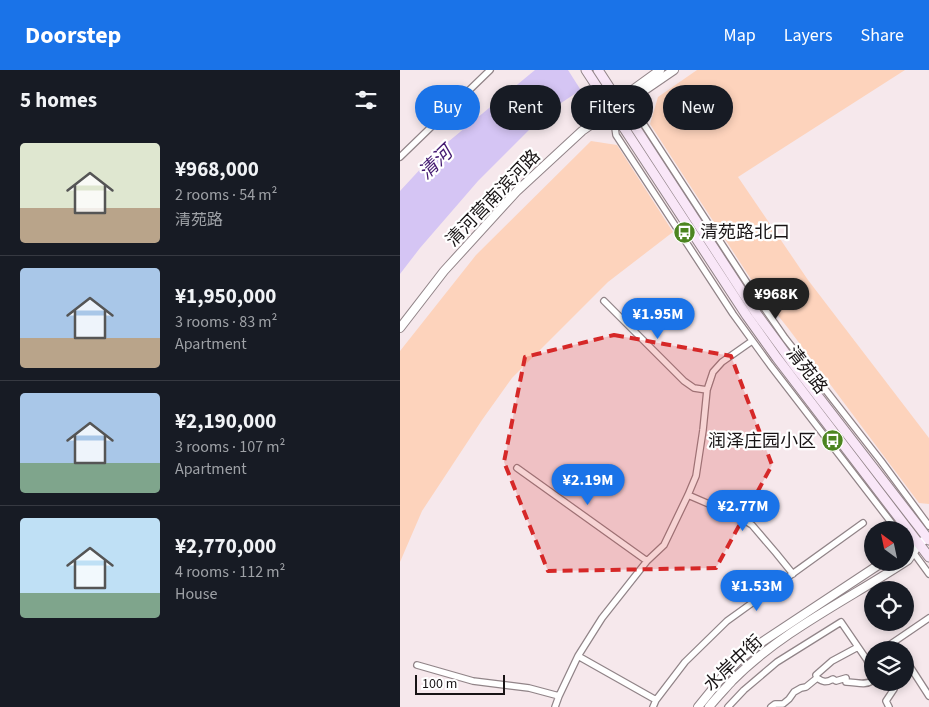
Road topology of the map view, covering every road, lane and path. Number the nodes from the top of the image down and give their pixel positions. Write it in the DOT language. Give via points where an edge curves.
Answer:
graph roads {
  1 [pos="490,70"];
  2 [pos="586,70"];
  3 [pos="598,70"];
  4 [pos="660,70"];
  5 [pos="674,70"];
  6 [pos="596,85"];
  7 [pos="608,85"];
  8 [pos="638,85"];
  9 [pos="652,85"];
  10 [pos="583,130"];
  11 [pos="615,130"];
  12 [pos="626,130"];
  13 [pos="638,130"];
  14 [pos="647,130"];
  15 [pos="400,157"];
  16 [pos="604,301"];
  17 [pos="400,328"];
  18 [pos="752,341"];
  19 [pos="707,390"];
  20 [pos="517,468"];
  21 [pos="688,495"];
  22 [pos="889,521"];
  23 [pos="863,523"];
  24 [pos="929,526"];
  25 [pos="929,538"];
  26 [pos="919,544"];
  27 [pos="914,546"];
  28 [pos="914,555"];
  29 [pos="929,557"];
  30 [pos="647,561"];
  31 [pos="869,571"];
  32 [pos="891,571"];
  33 [pos="793,574"];
  34 [pos="929,574"];
  35 [pos="929,618"];
  36 [pos="895,641"];
  37 [pos="858,647"];
  38 [pos="864,652"];
  39 [pos="578,656"];
  40 [pos="417,666"];
  41 [pos="914,673"];
  42 [pos="817,678"];
  43 [pos="864,684"];
  44 [pos="893,691"];
  45 [pos="558,696"];
  46 [pos="929,696"];
  47 [pos="656,700"];
  48 [pos="556,707"];
  49 [pos="653,707"];
  50 [pos="698,707"];
  51 [pos="709,707"];
  52 [pos="729,707"];
  53 [pos="771,707"];
  54 [pos="889,707"];
  1 -- 15 [label="street"];
  2 -- 6 [label="main road, 清苑路"];
  3 -- 7 [label="main road, 清苑路"];
  4 -- 8 [label="street"];
  5 -- 9 [label="street"];
  10 -- 17 [label="street, 清河营南滨河路" via="517,191 444,271"];
  11 -- 18 [label="street"];
  12 -- 26 [label="main road, 清苑路" via="747,316"];
  13 -- 25 [label="main road, 清苑路" via="756,313"];
  14 -- 24 [label="street" via="785,338"];
  16 -- 19 [label="street" via="684,381 694,388"];
  18 -- 19 [label="street" via="722,362 713,372"];
  18 -- 22 [label="street"];
  19 -- 21 [label="street" via="696,476"];
  20 -- 30 [label="street"];
  21 -- 30 [label="street" via="664,544"];
  21 -- 33 [label="street" via="752,525"];
  23 -- 33 [label="street"];
  25 -- 26 [label="street, 水岸中街"];
  26 -- 27 [label="street, 水岸中街"];
  26 -- 29 [label="main road, 清苑路"];
  28 -- 34 [label="street"];
  30 -- 39 [label="street" via="602,618"];
  31 -- 50 [label="street, 水岸中街" via="759,644 724,675"];
  32 -- 51 [label="street, 水岸中街" via="774,644"];
  33 -- 47 [label="street" via="727,622 685,662"];
  35 -- 36 [label="street"];
  37 -- 38 [label="street"];
  37 -- 42 [label="street" via="832,661 816,675"];
  37 -- 52 [label="street" via="841,622 777,662"];
  39 -- 45 [label="street"];
  39 -- 47 [label="street"];
  40 -- 45 [label="street"];
  41 -- 46 [label="street"];
  42 -- 43 [label="street" via="827,682 846,678 846,682"];
  42 -- 53 [label="street" via="794,692 783,704"];
  44 -- 54 [label="street" via="886,702"];
  45 -- 48 [label="street"];
  47 -- 49 [label="street"];
}
